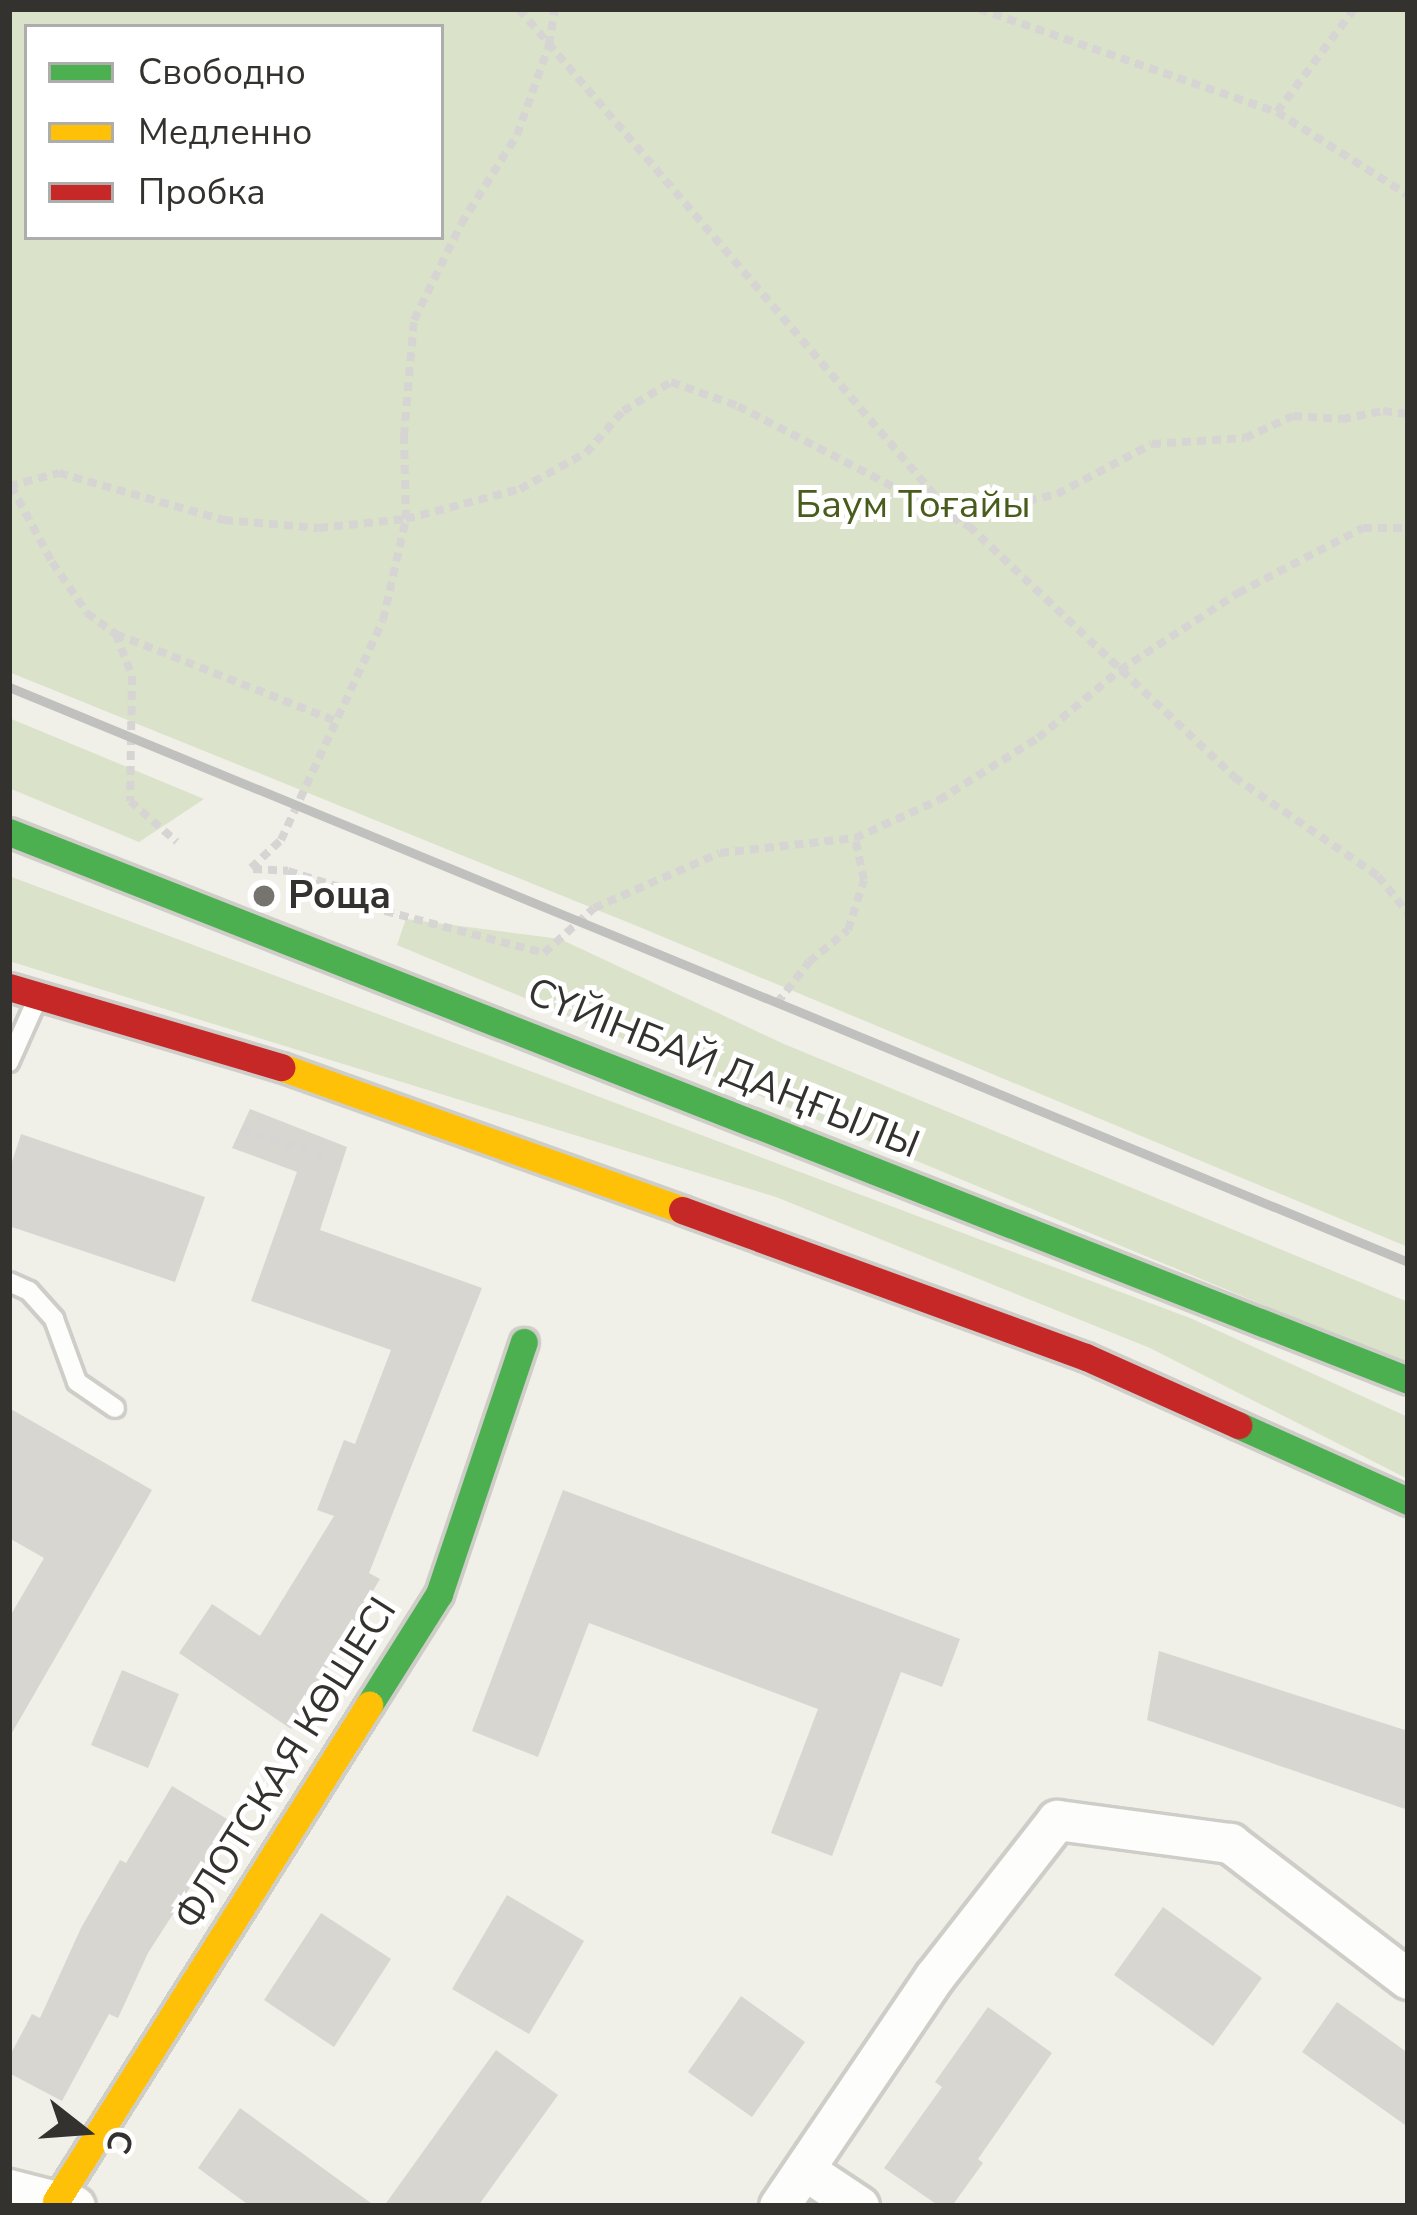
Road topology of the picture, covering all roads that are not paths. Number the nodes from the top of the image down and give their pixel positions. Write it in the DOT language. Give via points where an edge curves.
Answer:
graph roads {
  1 [pos="9,832"];
  2 [pos="9,987"];
  3 [pos="38,996"];
  4 [pos="9,1062"];
  5 [pos="9,1282"];
  6 [pos="524,1342"];
  7 [pos="1408,1380"];
  8 [pos="115,1408"];
  9 [pos="1408,1502"];
  10 [pos="1408,1979"];
  11 [pos="805,2170"];
  12 [pos="9,2189"];
  13 [pos="65,2203"];
  14 [pos="779,2206"];
  15 [pos="859,2206"];
  1 -- 7 [label="main road, СҮЙІНБАЙ ДАҢҒЫЛЫ"];
  2 -- 3 [label="main road"];
  3 -- 4 [label="lane"];
  3 -- 9 [label="main road" via="320,1079 1086,1357"];
  5 -- 8 [label="lane" via="55,1319 77,1382"];
  6 -- 13 [label="main road, ФЛОТСКАЯ КӨШЕСІ" via="439,1594"];
  10 -- 11 [label="street" via="1230,1843 1057,1820 935,1976"];
  11 -- 14 [label="street"];
  11 -- 15 [label="street"];
  12 -- 13 [label="street"];
}
